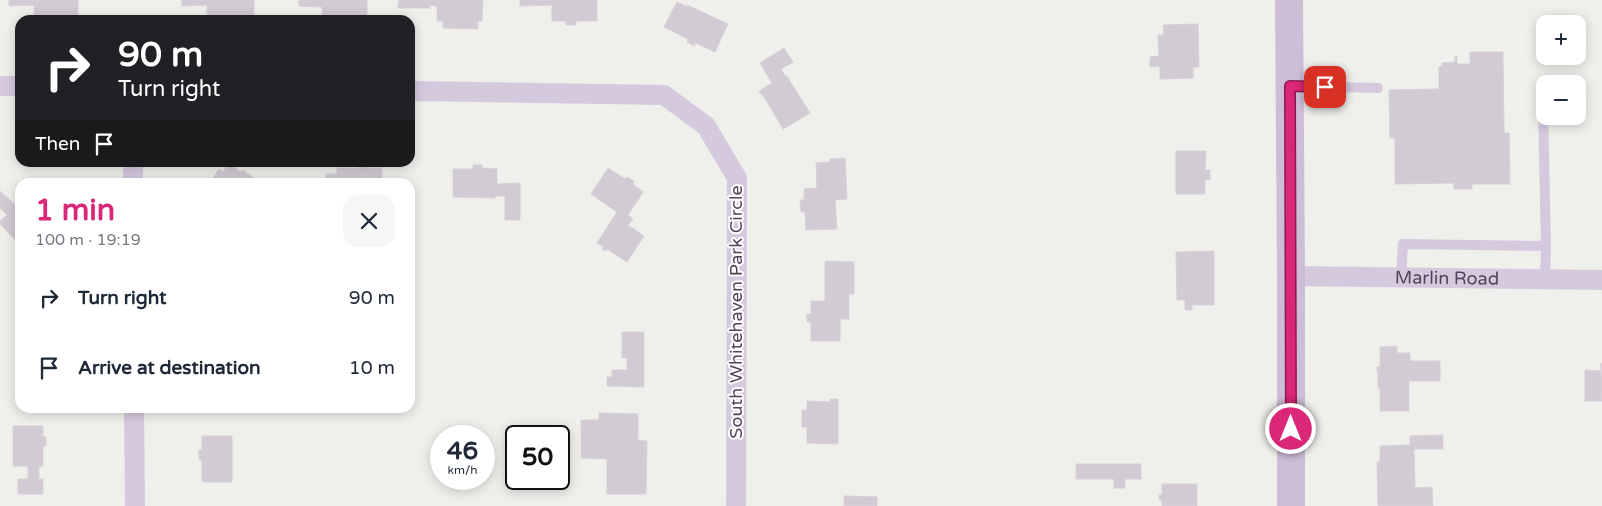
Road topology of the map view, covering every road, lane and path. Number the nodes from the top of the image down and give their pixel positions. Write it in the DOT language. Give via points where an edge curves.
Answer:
graph roads {
  1 [pos="1289,0"];
  2 [pos="0,86"];
  3 [pos="15,86"];
  4 [pos="1290,86"];
  5 [pos="1378,88"];
  6 [pos="415,91"];
  7 [pos="1544,125"];
  8 [pos="1546,246"];
  9 [pos="1291,276"];
  10 [pos="1401,277"];
  11 [pos="1545,279"];
  12 [pos="1602,280"];
  13 [pos="134,413"];
  14 [pos="135,506"];
  15 [pos="736,506"];
  16 [pos="1291,506"];
  1 -- 4 [label="main road"];
  2 -- 3 [label="street"];
  4 -- 5 [label="lane"];
  4 -- 9 [label="main road"];
  6 -- 15 [label="street, South Whitehaven Park Circle" via="664,96 706,126 737,178"];
  7 -- 8 [label="lane"];
  8 -- 10 [label="lane" via="1402,244"];
  8 -- 11 [label="lane"];
  9 -- 10 [label="street, Marlin Road"];
  9 -- 16 [label="main road"];
  10 -- 11 [label="street, Marlin Road"];
  11 -- 12 [label="street, Marlin Road"];
  13 -- 14 [label="street"];
}
